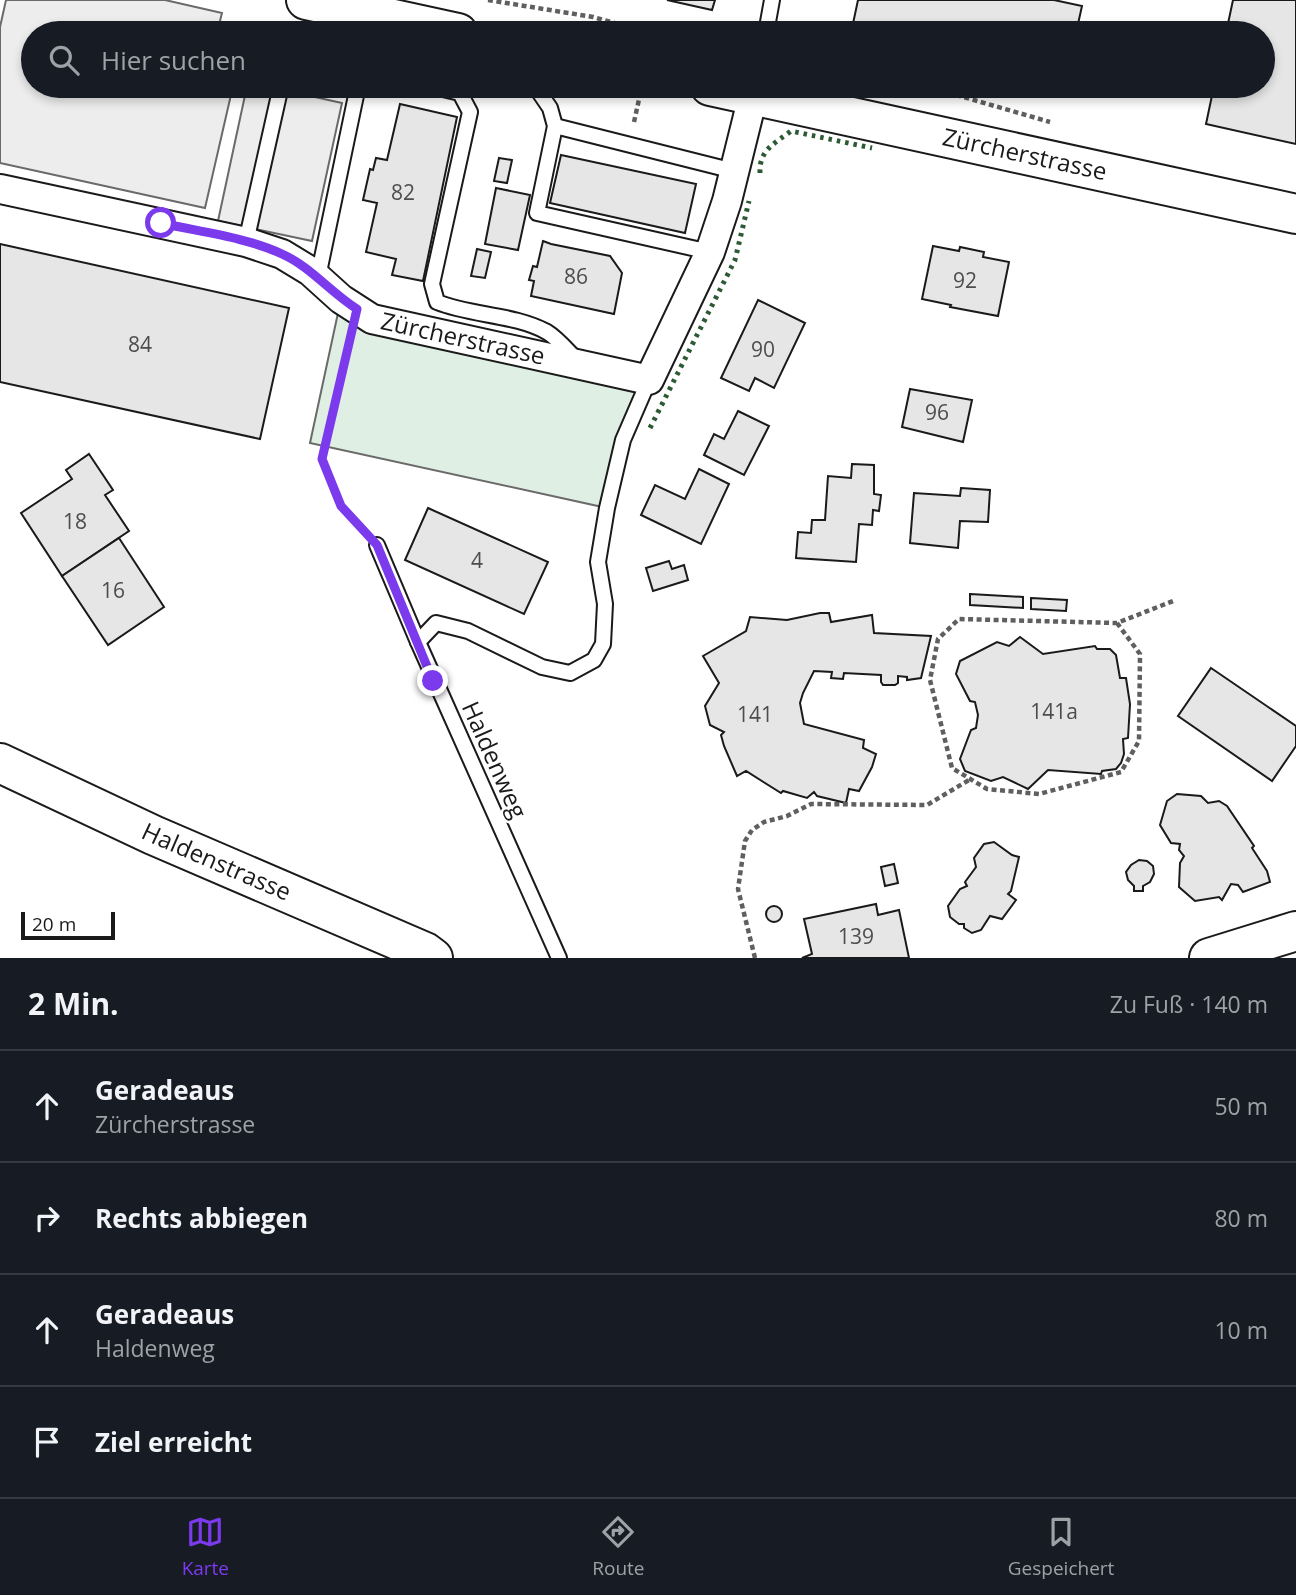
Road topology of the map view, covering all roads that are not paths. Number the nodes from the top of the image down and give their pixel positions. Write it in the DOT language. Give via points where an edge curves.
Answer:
graph roads {
  1 [pos="306,0"];
  2 [pos="772,0"];
  3 [pos="403,21"];
  4 [pos="768,21"];
  5 [pos="278,98"];
  6 [pos="355,98"];
  7 [pos="463,98"];
  8 [pos="543,98"];
  9 [pos="752,98"];
  10 [pos="785,98"];
  11 [pos="555,126"];
  12 [pos="734,171"];
  13 [pos="0,189"];
  14 [pos="1296,214"];
  15 [pos="247,242"];
  16 [pos="710,252"];
  17 [pos="318,277"];
  18 [pos="584,366"];
  19 [pos="649,380"];
  20 [pos="377,545"];
  21 [pos="418,642"];
  22 [pos="0,763"];
  23 [pos="1296,930"];
  24 [pos="433,958"];
  25 [pos="559,958"];
  26 [pos="1211,958"];
  1 -- 3 [label="main road"];
  2 -- 4 [label="lane"];
  5 -- 15 [label="lane"];
  6 -- 17 [label="lane"];
  7 -- 18 [label="lane" via="470,112 432,284 437,302 548,333"];
  8 -- 11 [label="lane"];
  9 -- 12 [label="street"];
  10 -- 14 [label="main road, Zürcherstrasse"];
  11 -- 12 [label="lane"];
  11 -- 16 [label="lane" via="537,213"];
  12 -- 16 [label="street"];
  13 -- 15 [label="street, Zürcherstrasse"];
  15 -- 17 [label="street, Zürcherstrasse" via="282,254"];
  16 -- 19 [label="street"];
  17 -- 18 [label="street, Zürcherstrasse" via="372,319"];
  18 -- 19 [label="street, Zürcherstrasse"];
  19 -- 21 [label="lane" via="623,440 607,508 598,562 605,604 603,644 594,660 570,673 542,667 468,631 436,623"];
  20 -- 21 [label="lane, Haldenweg"];
  21 -- 25 [label="lane, Haldenweg"];
  22 -- 24 [label="main road, Haldenstrasse"];
  23 -- 26 [label="main road"];
}
